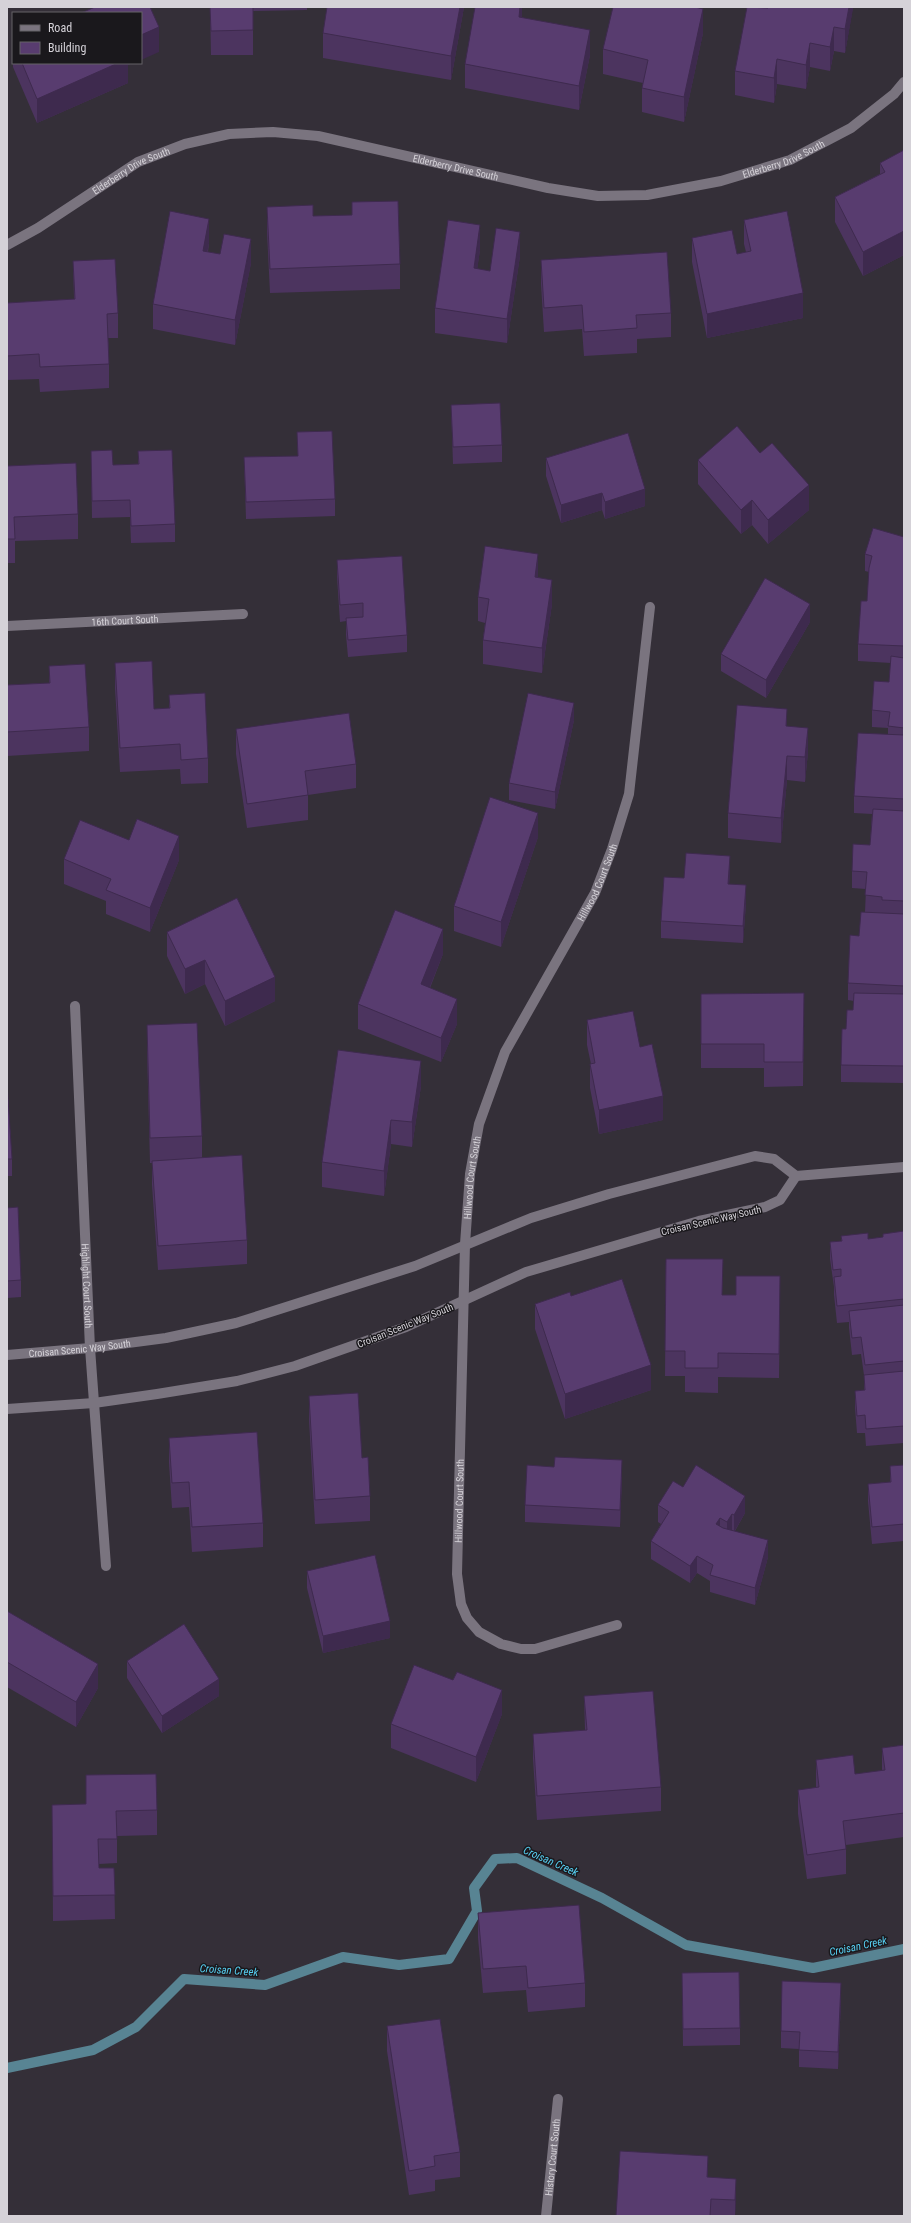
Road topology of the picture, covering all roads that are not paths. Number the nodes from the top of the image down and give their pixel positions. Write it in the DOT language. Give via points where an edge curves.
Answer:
graph roads {
  1 [pos="904,82"];
  2 [pos="7,245"];
  3 [pos="650,607"];
  4 [pos="243,614"];
  5 [pos="7,626"];
  6 [pos="75,1006"];
  7 [pos="904,1167"];
  8 [pos="796,1176"];
  9 [pos="465,1244"];
  10 [pos="464,1301"];
  11 [pos="90,1348"];
  12 [pos="7,1355"];
  13 [pos="94,1403"];
  14 [pos="7,1408"];
  15 [pos="106,1566"];
  16 [pos="617,1626"];
  17 [pos="558,2099"];
  18 [pos="546,2216"];
  1 -- 2 [label="street, Elderberry Drive South" via="894,94 851,128 790,160 721,181 647,195 598,196 548,188 318,136 273,132 228,134 185,144 138,162 38,228"];
  3 -- 9 [label="street, Hillwood Court South" via="629,794 595,893 505,1052 479,1124 470,1174"];
  4 -- 5 [label="street, 16th Court South"];
  6 -- 11 [label="street, Highlight Court South"];
  7 -- 8 [label="street"];
  8 -- 9 [label="street, Croisan Scenic Way South" via="774,1159 755,1156 609,1194 531,1218"];
  8 -- 10 [label="street, Croisan Scenic Way South" via="780,1200 765,1207 698,1221 579,1255 526,1272"];
  9 -- 10 [label="street, Hillwood Court South"];
  9 -- 11 [label="street, Croisan Scenic Way South" via="415,1266 236,1323 166,1338"];
  10 -- 13 [label="street, Croisan Scenic Way South" via="406,1327 295,1366 237,1381"];
  10 -- 16 [label="street, Hillwood Court South" via="457,1574 460,1604 467,1618 479,1632 501,1644 521,1650 535,1649"];
  11 -- 12 [label="street, Croisan Scenic Way South"];
  11 -- 13 [label="street, Highlight Court South"];
  13 -- 14 [label="street, Croisan Scenic Way South"];
  13 -- 15 [label="street, Highlight Court South"];
  17 -- 18 [label="street, History Court South"];
}
